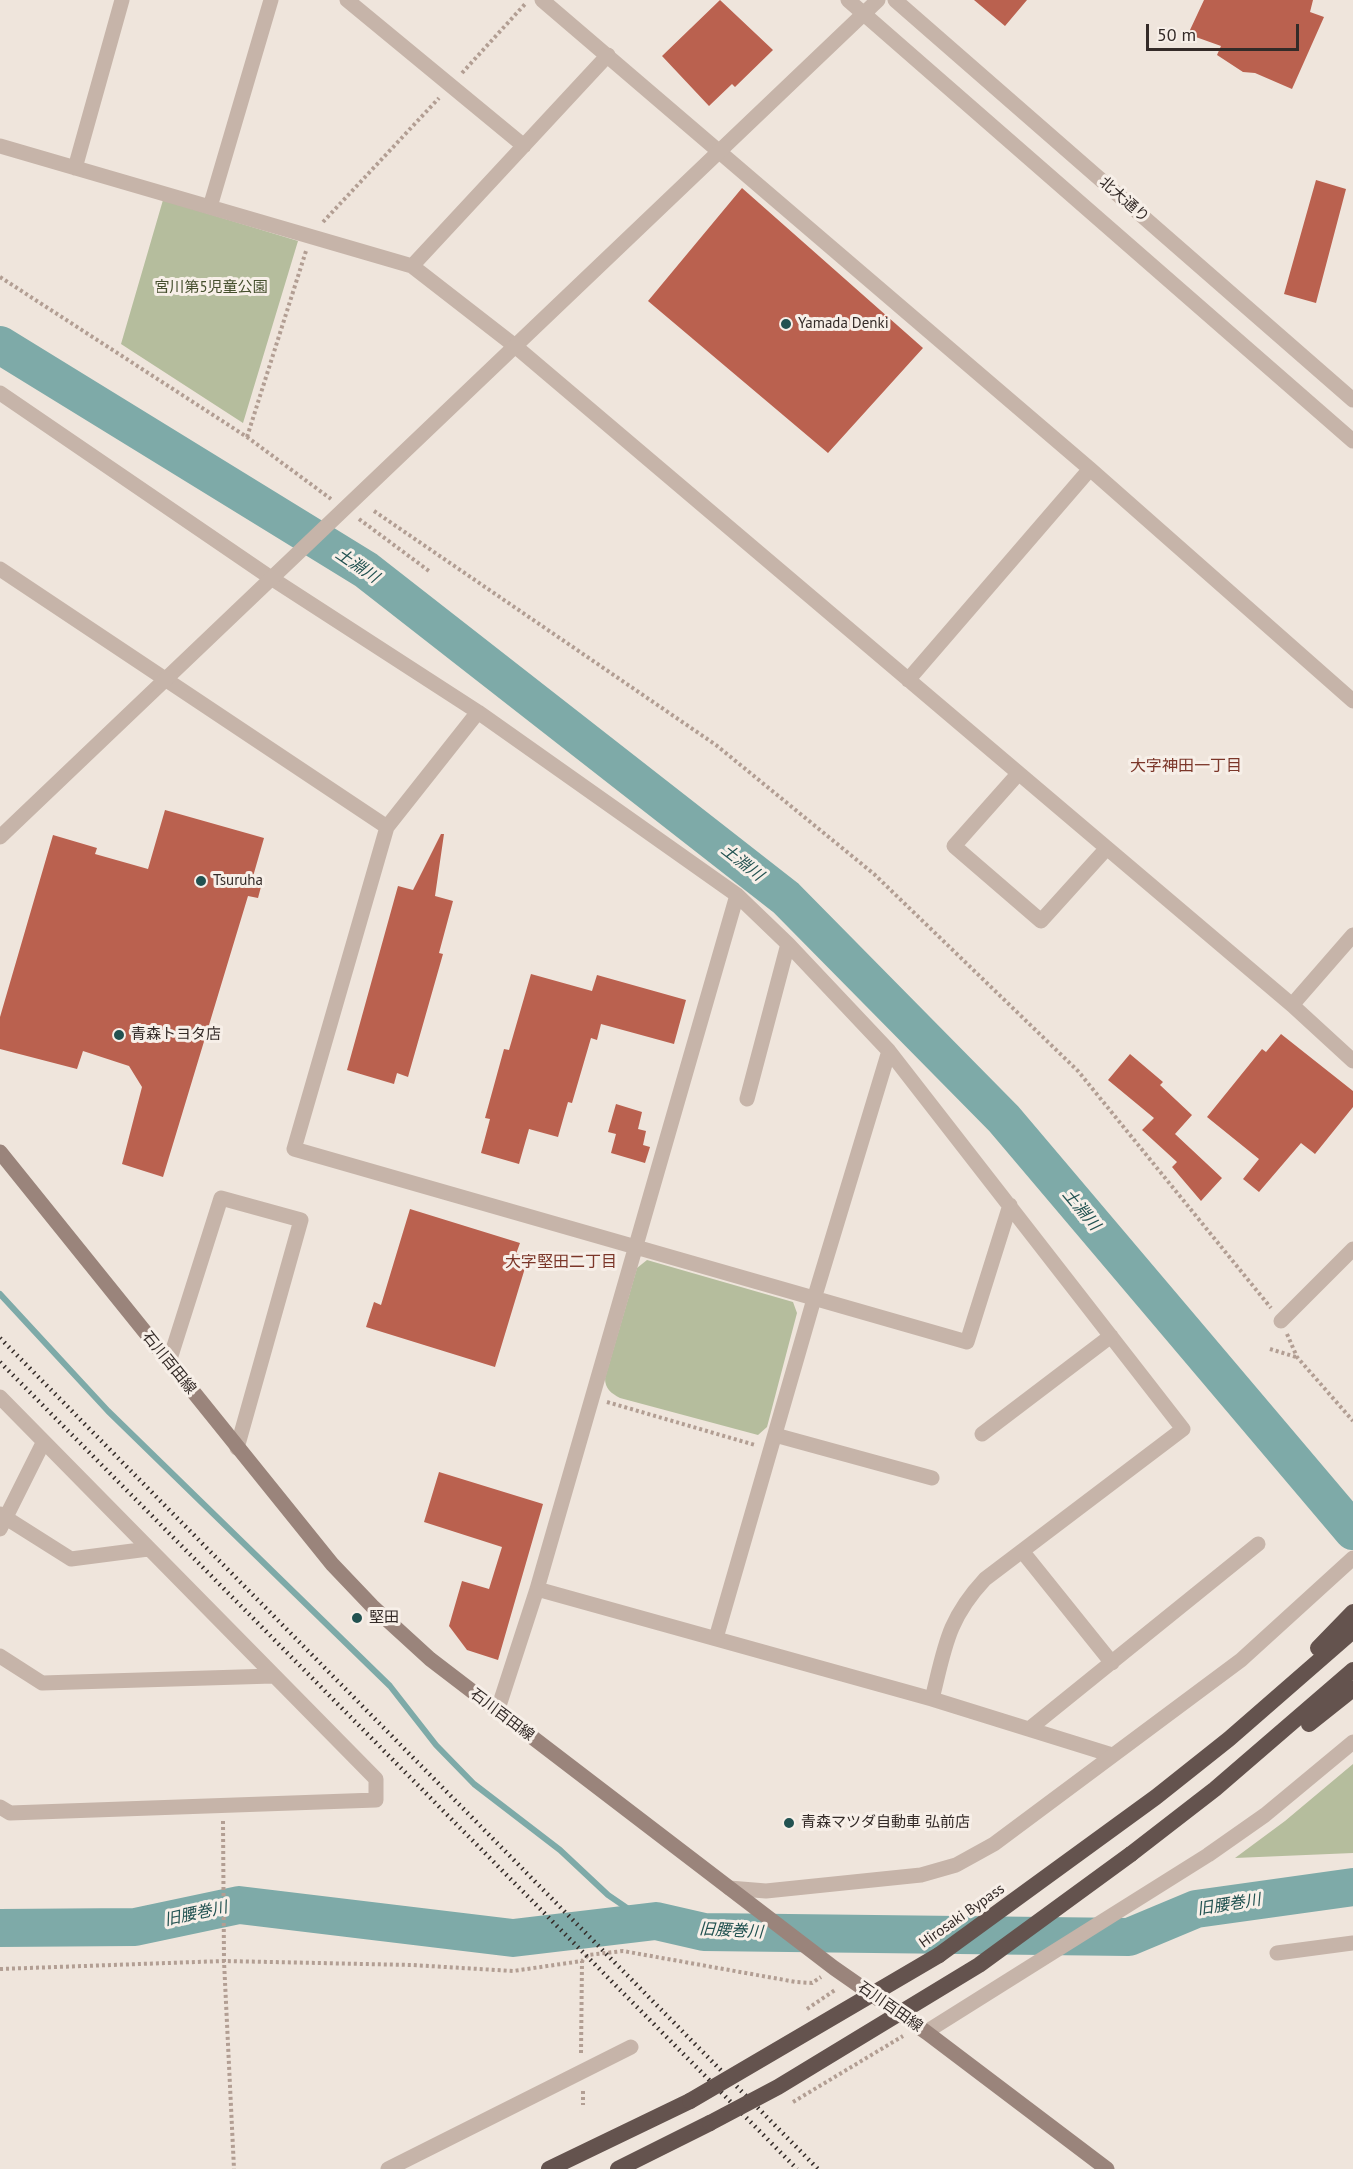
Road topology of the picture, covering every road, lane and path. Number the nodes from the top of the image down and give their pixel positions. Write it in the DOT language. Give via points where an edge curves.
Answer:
graph roads {
  1 [pos="122,0"];
  2 [pos="271,0"];
  3 [pos="347,0"];
  4 [pos="529,0"];
  5 [pos="542,0"];
  6 [pos="848,0"];
  7 [pos="878,0"];
  8 [pos="895,0"];
  9 [pos="863,13"];
  10 [pos="608,56"];
  11 [pos="450,85"];
  12 [pos="0,146"];
  13 [pos="524,146"];
  14 [pos="722,151"];
  15 [pos="75,168"];
  16 [pos="210,207"];
  17 [pos="311,236"];
  18 [pos="412,266"];
  19 [pos="0,277"];
  20 [pos="515,346"];
  21 [pos="0,393"];
  22 [pos="1353,400"];
  23 [pos="247,436"];
  24 [pos="1353,441"];
  25 [pos="1090,469"];
  26 [pos="341,511"];
  27 [pos="374,511"];
  28 [pos="0,569"];
  29 [pos="429,571"];
  30 [pos="276,574"];
  31 [pos="166,679"];
  32 [pos="908,680"];
  33 [pos="1353,701"];
  34 [pos="478,712"];
  35 [pos="1018,774"];
  36 [pos="387,827"];
  37 [pos="0,837"];
  38 [pos="1107,848"];
  39 [pos="737,896"];
  40 [pos="1353,935"];
  41 [pos="788,944"];
  42 [pos="1292,1005"];
  43 [pos="889,1051"];
  44 [pos="1353,1061"];
  45 [pos="747,1099"];
  46 [pos="0,1152"];
  47 [pos="1010,1205"];
  48 [pos="637,1248"];
  49 [pos="1353,1249"];
  50 [pos="814,1299"];
  51 [pos="1281,1321"];
  52 [pos="1111,1336"];
  53 [pos="1270,1349"];
  54 [pos="1297,1357"];
  55 [pos="169,1362"];
  56 [pos="0,1397"];
  57 [pos="593,1398"];
  58 [pos="1353,1421"];
  59 [pos="982,1434"];
  60 [pos="773,1442"];
  61 [pos="43,1443"];
  62 [pos="237,1448"];
  63 [pos="932,1478"];
  64 [pos="2,1520"];
  65 [pos="1258,1544"];
  66 [pos="148,1549"];
  67 [pos="1022,1551"];
  68 [pos="1353,1558"];
  69 [pos="537,1589"];
  70 [pos="1351,1620"];
  71 [pos="716,1638"];
  72 [pos="0,1656"];
  73 [pos="1112,1663"];
  74 [pos="1353,1670"];
  75 [pos="273,1676"];
  76 [pos="1353,1689"];
  77 [pos="932,1699"];
  78 [pos="497,1712"];
  79 [pos="1029,1730"];
  80 [pos="1353,1742"];
  81 [pos="1112,1755"];
  82 [pos="1215,1789"];
  83 [pos="223,1806"];
  84 [pos="0,1807"];
  85 [pos="729,1888"];
  86 [pos="1353,1943"];
  87 [pos="1277,1953"];
  88 [pos="224,1961"];
  89 [pos="582,1961"];
  90 [pos="829,1965"];
  91 [pos="0,1969"];
  92 [pos="926,2032"];
  93 [pos="906,2034"];
  94 [pos="631,2047"];
  95 [pos="582,2072"];
  96 [pos="793,2102"];
  97 [pos="234,2169"];
  98 [pos="388,2169"];
  99 [pos="549,2169"];
  100 [pos="618,2169"];
  101 [pos="1107,2169"];
  1 -- 15 [label="street"];
  2 -- 16 [label="street"];
  3 -- 11 [label="street"];
  4 -- 11 [label="path"];
  5 -- 10 [label="street"];
  6 -- 9 [label="street"];
  7 -- 9 [label="street"];
  8 -- 22 [label="street, 北大通り"];
  9 -- 14 [label="street"];
  9 -- 24 [label="street"];
  10 -- 13 [label="street"];
  10 -- 14 [label="street"];
  11 -- 13 [label="street"];
  11 -- 17 [label="path"];
  12 -- 15 [label="street"];
  13 -- 18 [label="street"];
  14 -- 20 [label="street"];
  14 -- 25 [label="street"];
  15 -- 16 [label="street"];
  16 -- 17 [label="street"];
  17 -- 18 [label="street"];
  17 -- 23 [label="path"];
  18 -- 20 [label="street"];
  19 -- 23 [label="path"];
  20 -- 26 [label="street"];
  20 -- 32 [label="street"];
  21 -- 30 [label="street"];
  23 -- 26 [label="path"];
  25 -- 32 [label="street"];
  25 -- 33 [label="street"];
  26 -- 29 [label="path"];
  26 -- 30 [label="street"];
  27 -- 51 [label="path" via="717,745 874,874 1078,1071"];
  28 -- 31 [label="street"];
  30 -- 31 [label="street"];
  30 -- 34 [label="street"];
  31 -- 36 [label="street"];
  31 -- 37 [label="street"];
  32 -- 35 [label="street"];
  34 -- 36 [label="street"];
  34 -- 39 [label="street"];
  35 -- 38 [label="street"];
  35 -- 38 [label="street" via="954,846 1041,921"];
  36 -- 48 [label="street" via="294,1149"];
  38 -- 42 [label="street"];
  39 -- 41 [label="street"];
  39 -- 48 [label="street"];
  40 -- 42 [label="street"];
  41 -- 43 [label="street"];
  41 -- 45 [label="street"];
  42 -- 44 [label="street"];
  43 -- 47 [label="street"];
  43 -- 50 [label="street"];
  46 -- 55 [label="main road, 石川百田線"];
  47 -- 50 [label="street" via="967,1342"];
  47 -- 52 [label="street"];
  48 -- 50 [label="street"];
  48 -- 57 [label="street"];
  49 -- 51 [label="street"];
  50 -- 60 [label="street"];
  51 -- 54 [label="path"];
  52 -- 59 [label="street"];
  52 -- 67 [label="street" via="1183,1429"];
  53 -- 54 [label="path"];
  54 -- 58 [label="path"];
  55 -- 62 [label="main road, 石川百田線"];
  55 -- 62 [label="street" via="221,1198 301,1220"];
  56 -- 61 [label="street"];
  57 -- 60 [label="path"];
  57 -- 69 [label="street"];
  60 -- 63 [label="street"];
  60 -- 71 [label="street"];
  61 -- 64 [label="street"];
  61 -- 66 [label="street"];
  62 -- 78 [label="main road, 石川百田線" via="332,1564 372,1606"];
  64 -- 66 [label="street" via="70,1558"];
  65 -- 73 [label="street"];
  66 -- 75 [label="street"];
  67 -- 73 [label="street"];
  67 -- 77 [label="street" via="967,1599 949,1630"];
  68 -- 81 [label="street" via="1241,1660"];
  69 -- 71 [label="street"];
  69 -- 78 [label="street"];
  70 -- 99 [label="highway, Hirosaki Bypass, bridge" via="1250,1721 1071,1861 939,1955 690,2101"];
  71 -- 77 [label="street"];
  72 -- 75 [label="street" via="42,1683"];
  73 -- 79 [label="street"];
  74 -- 82 [label="highway"];
  75 -- 83 [label="street" via="376,1779 376,1800"];
  76 -- 82 [label="highway"];
  77 -- 79 [label="street"];
  78 -- 85 [label="main road, 石川百田線"];
  79 -- 81 [label="street"];
  80 -- 92 [label="street" via="1265,1815 1208,1855"];
  81 -- 85 [label="street" via="994,1844 956,1865 921,1875 766,1891"];
  82 -- 100 [label="highway, bridge" via="979,1965 778,2088"];
  83 -- 84 [label="street" via="10,1813"];
  83 -- 88 [label="path"];
  85 -- 90 [label="main road, 石川百田線"];
  86 -- 87 [label="street"];
  88 -- 89 [label="path" via="513,1971"];
  88 -- 91 [label="path"];
  88 -- 97 [label="path"];
  89 -- 90 [label="path" via="588,1955 623,1951 812,1983"];
  89 -- 95 [label="path"];
  90 -- 92 [label="main road, 石川百田線"];
  92 -- 101 [label="main road, 石川百田線"];
  93 -- 96 [label="path"];
  94 -- 95 [label="street"];
  95 -- 98 [label="street"];
}
